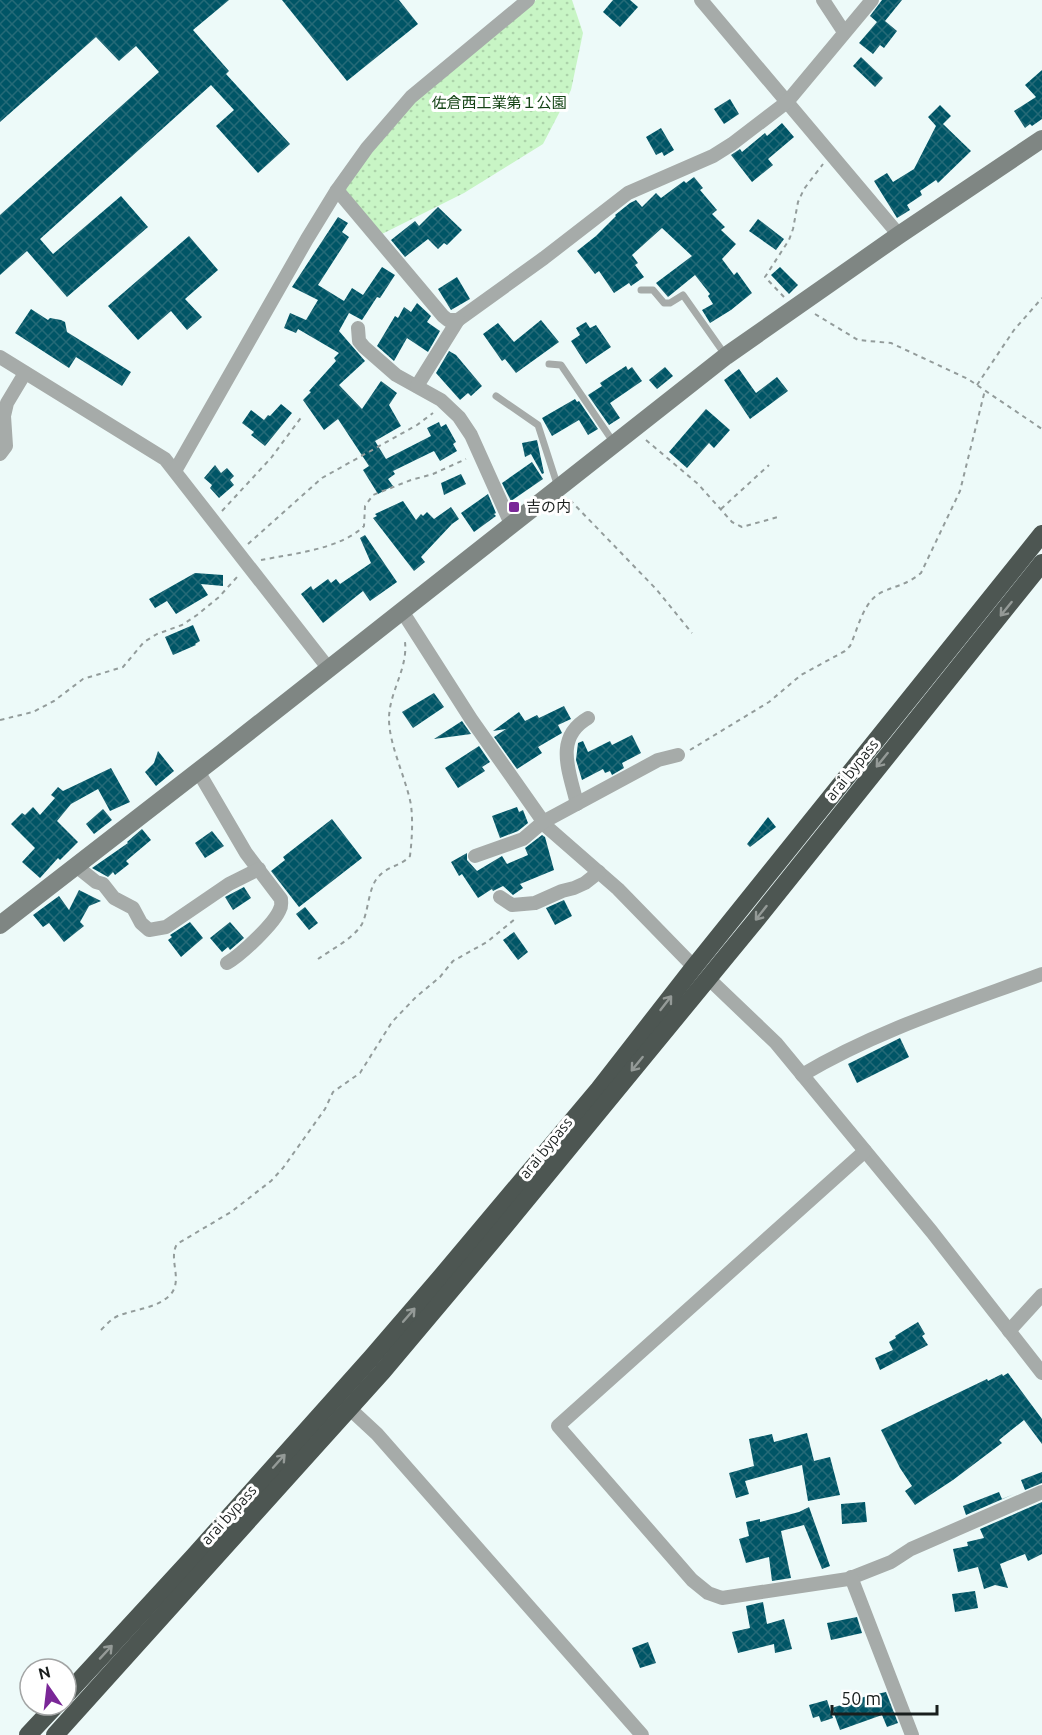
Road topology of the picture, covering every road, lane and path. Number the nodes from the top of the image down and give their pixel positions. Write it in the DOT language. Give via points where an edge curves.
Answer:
graph roads {
  1 [pos="528,0"];
  2 [pos="701,0"];
  3 [pos="823,0"];
  4 [pos="872,0"];
  5 [pos="844,32"];
  6 [pos="787,102"];
  7 [pos="1042,140"];
  8 [pos="831,153"];
  9 [pos="337,190"];
  10 [pos="899,235"];
  11 [pos="641,290"];
  12 [pos="1042,298"];
  13 [pos="797,306"];
  14 [pos="458,320"];
  15 [pos="358,328"];
  16 [pos="726,356"];
  17 [pos="0,357"];
  18 [pos="549,364"];
  19 [pos="25,373"];
  20 [pos="977,385"];
  21 [pos="417,386"];
  22 [pos="985,390"];
  23 [pos="496,396"];
  24 [pos="445,404"];
  25 [pos="303,415"];
  26 [pos="633,428"];
  27 [pos="1042,429"];
  28 [pos="614,443"];
  29 [pos="479,452"];
  30 [pos="0,454"];
  31 [pos="769,465"];
  32 [pos="175,471"];
  33 [pos="558,487"];
  34 [pos="721,509"];
  35 [pos="778,518"];
  36 [pos="213,520"];
  37 [pos="511,524"];
  38 [pos="1042,534"];
  39 [pos="239,553"];
  40 [pos="1042,563"];
  41 [pos="248,564"];
  42 [pos="405,616"];
  43 [pos="692,633"];
  44 [pos="329,669"];
  45 [pos="588,718"];
  46 [pos="0,720"];
  47 [pos="678,755"];
  48 [pos="198,771"];
  49 [pos="577,804"];
  50 [pos="543,822"];
  51 [pos="475,856"];
  52 [pos="76,866"];
  53 [pos="258,869"];
  54 [pos="599,872"];
  55 [pos="500,897"];
  56 [pos="520,905"];
  57 [pos="0,925"];
  58 [pos="318,959"];
  59 [pos="227,963"];
  60 [pos="701,973"];
  61 [pos="1042,974"];
  62 [pos="802,1075"];
  63 [pos="865,1151"];
  64 [pos="1042,1295"];
  65 [pos="101,1330"];
  66 [pos="1009,1331"];
  67 [pos="1042,1373"];
  68 [pos="350,1409"];
  69 [pos="1042,1492"];
  70 [pos="851,1577"];
  71 [pos="78,1682"];
  72 [pos="45,1717"];
  73 [pos="28,1735"];
  74 [pos="55,1735"];
  75 [pos="642,1735"];
  76 [pos="912,1735"];
  1 -- 9 [label="street" via="411,97"];
  2 -- 6 [label="street"];
  3 -- 5 [label="street"];
  4 -- 5 [label="street"];
  5 -- 6 [label="street"];
  6 -- 8 [label="street"];
  6 -- 14 [label="street" via="713,156 627,193"];
  7 -- 10 [label="street"];
  8 -- 10 [label="street"];
  8 -- 13 [label="path" via="804,189 789,240 765,277"];
  9 -- 14 [label="street" via="443,316"];
  9 -- 32 [label="street"];
  10 -- 13 [label="street"];
  11 -- 16 [label="lane" via="653,290 664,303 683,295"];
  12 -- 20 [label="path" via="1014,330"];
  13 -- 16 [label="street"];
  13 -- 20 [label="path" via="858,340 891,343"];
  14 -- 21 [label="street"];
  15 -- 21 [label="street" via="364,347 396,375"];
  16 -- 26 [label="street"];
  17 -- 19 [label="street"];
  18 -- 28 [label="lane" via="561,365"];
  19 -- 30 [label="street" via="7,403 6,446"];
  19 -- 32 [label="street" via="165,459"];
  20 -- 22 [label="path"];
  21 -- 24 [label="street"];
  22 -- 27 [label="path"];
  22 -- 47 [label="path" via="960,491 921,573 910,582 879,593 867,607 845,651 801,675 769,702"];
  23 -- 33 [label="lane" via="538,425"];
  24 -- 29 [label="street" via="459,417"];
  24 -- 39 [label="path" via="417,425 322,478"];
  25 -- 36 [label="path" via="271,459"];
  26 -- 28 [label="street"];
  26 -- 34 [label="path"];
  28 -- 33 [label="street"];
  29 -- 37 [label="street"];
  29 -- 41 [label="path" via="433,474 373,495 365,506 364,526 357,532 306,552"];
  31 -- 34 [label="path"];
  32 -- 36 [label="street"];
  33 -- 37 [label="street"];
  33 -- 43 [label="path"];
  34 -- 35 [label="path" via="742,527"];
  36 -- 39 [label="street"];
  37 -- 42 [label="street"];
  38 -- 60 [label="highway, arai bypass"];
  39 -- 41 [label="street"];
  40 -- 60 [label="highway, arai bypass, one-way"];
  41 -- 44 [label="street"];
  41 -- 46 [label="path" via="219,597 182,625 144,642 123,667 83,679 33,712"];
  42 -- 44 [label="street"];
  42 -- 50 [label="street"];
  42 -- 58 [label="path" via="406,652 389,722 411,805 410,856 378,876 357,931"];
  44 -- 48 [label="street"];
  45 -- 49 [label="street" via="567,740"];
  47 -- 49 [label="street" via="658,760"];
  48 -- 52 [label="street"];
  48 -- 53 [label="street"];
  49 -- 50 [label="street"];
  50 -- 51 [label="street" via="523,839"];
  50 -- 54 [label="street"];
  52 -- 53 [label="street" via="103,884 114,898 133,908 149,930 166,927"];
  52 -- 57 [label="street"];
  53 -- 59 [label="street" via="281,899 280,909 241,955"];
  54 -- 56 [label="street" via="574,888"];
  54 -- 60 [label="street"];
  55 -- 56 [label="street"];
  56 -- 65 [label="path" via="517,918 453,962 392,1022 360,1073 333,1092 325,1109 271,1181 231,1212 177,1244 172,1293 157,1304 118,1315"];
  60 -- 62 [label="street" via="776,1043"];
  60 -- 68 [label="highway, arai bypass, one-way" via="494,1239"];
  71 -- 60 [label="highway, arai bypass, one-way" via="372,1358"];
  61 -- 62 [label="street" via="898,1027 837,1054"];
  62 -- 63 [label="street"];
  63 -- 66 [label="street"];
  63 -- 70 [label="street" via="558,1426 692,1580 708,1593 722,1598"];
  64 -- 66 [label="street"];
  66 -- 67 [label="street"];
  68 -- 74 [label="highway, arai bypass"];
  68 -- 75 [label="street" via="377,1434"];
  69 -- 70 [label="street"];
  70 -- 76 [label="street"];
  72 -- 73 [label="highway"];
}
